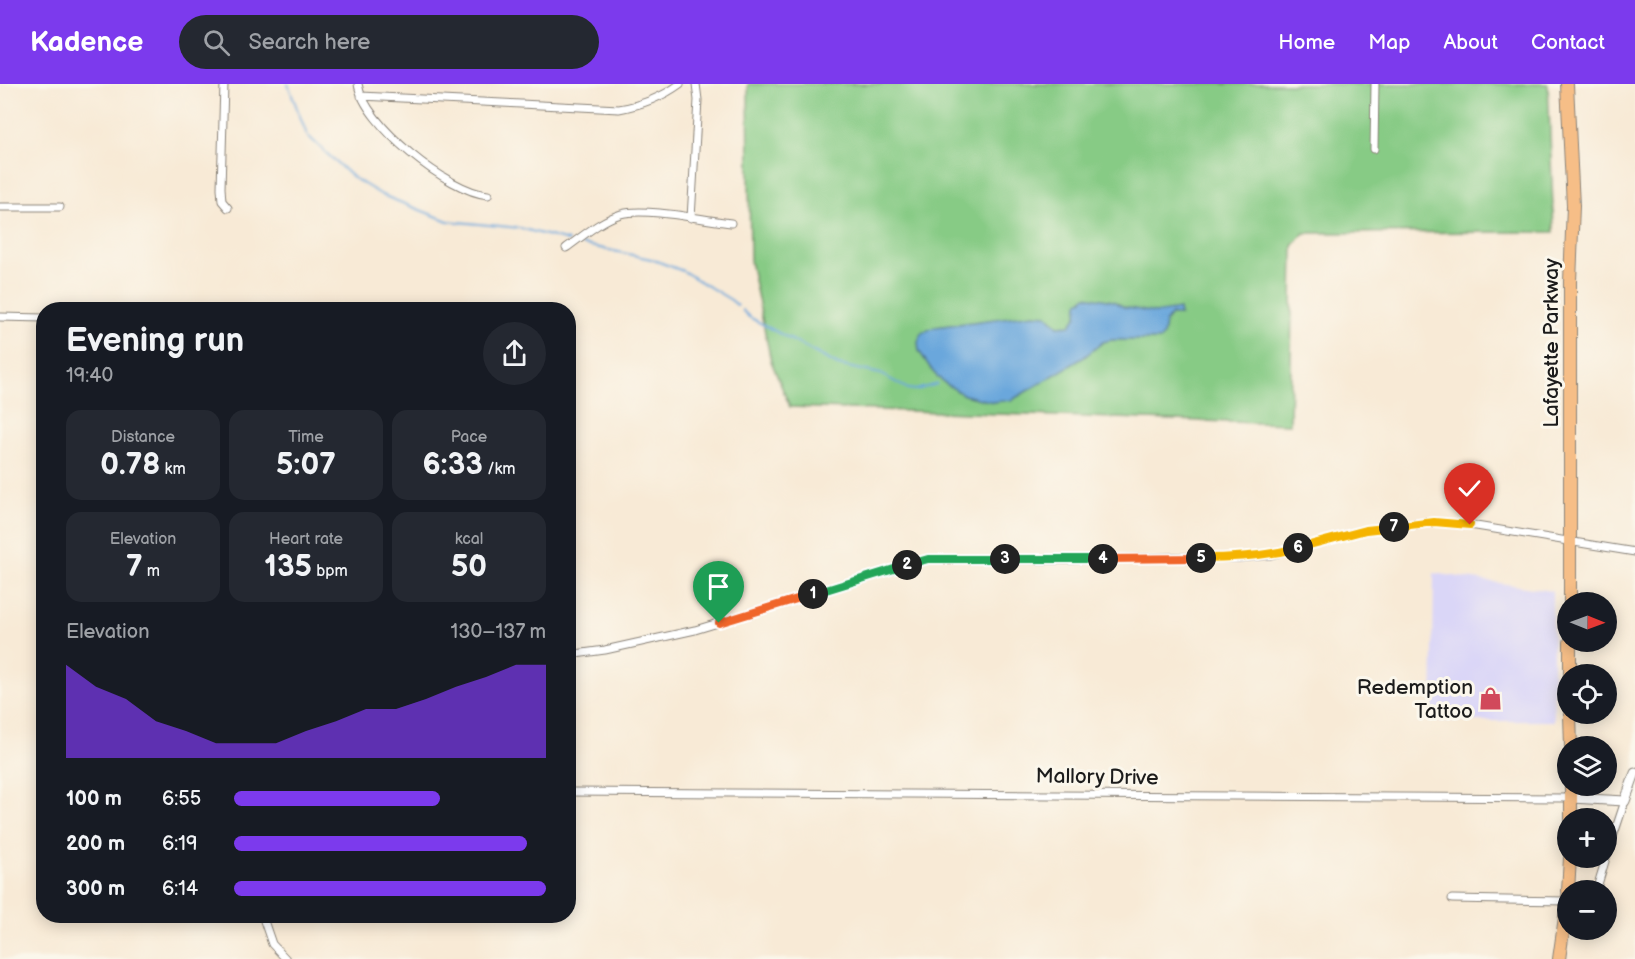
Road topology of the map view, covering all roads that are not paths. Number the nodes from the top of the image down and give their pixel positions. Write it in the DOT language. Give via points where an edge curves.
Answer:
graph roads {
  1 [pos="224,84"];
  2 [pos="358,84"];
  3 [pos="680,84"];
  4 [pos="696,84"];
  5 [pos="1375,84"];
  6 [pos="1567,84"];
  7 [pos="361,96"];
  8 [pos="1374,149"];
  9 [pos="488,195"];
  10 [pos="0,207"];
  11 [pos="60,207"];
  12 [pos="228,208"];
  13 [pos="691,218"];
  14 [pos="731,223"];
  15 [pos="566,248"];
  16 [pos="0,317"];
  17 [pos="36,318"];
  18 [pos="1570,542"];
  19 [pos="1635,552"];
  20 [pos="1570,592"];
  21 [pos="576,654"];
  22 [pos="1635,773"];
  23 [pos="576,792"];
  24 [pos="1557,792"];
  25 [pos="1595,796"];
  26 [pos="1625,801"];
  27 [pos="1617,825"];
  28 [pos="1452,899"];
  29 [pos="1557,901"];
  30 [pos="265,923"];
  31 [pos="1562,940"];
  32 [pos="286,959"];
  33 [pos="1559,959"];
  1 -- 12 [label="street" via="221,188 222,201"];
  2 -- 7 [label="street"];
  3 -- 7 [label="street" via="640,106 619,109"];
  4 -- 13 [label="street"];
  5 -- 8 [label="street"];
  6 -- 18 [label="highway, Lafayette Parkway" via="1573,206"];
  7 -- 9 [label="street" via="375,120 414,156 456,184"];
  10 -- 11 [label="street"];
  13 -- 14 [label="street"];
  13 -- 15 [label="street" via="638,211 620,214"];
  16 -- 17 [label="street"];
  18 -- 19 [label="street"];
  18 -- 20 [label="highway, Lafayette Parkway"];
  18 -- 21 [label="street" via="1434,522 1366,530 1271,555 1239,558 928,559 695,630"];
  22 -- 26 [label="street"];
  23 -- 24 [label="street, Mallory Drive"];
  25 -- 26 [label="street, Mallory Drive"];
  26 -- 27 [label="street"];
  28 -- 29 [label="street"];
  30 -- 32 [label="street" via="272,944"];
  31 -- 33 [label="highway"];
}
